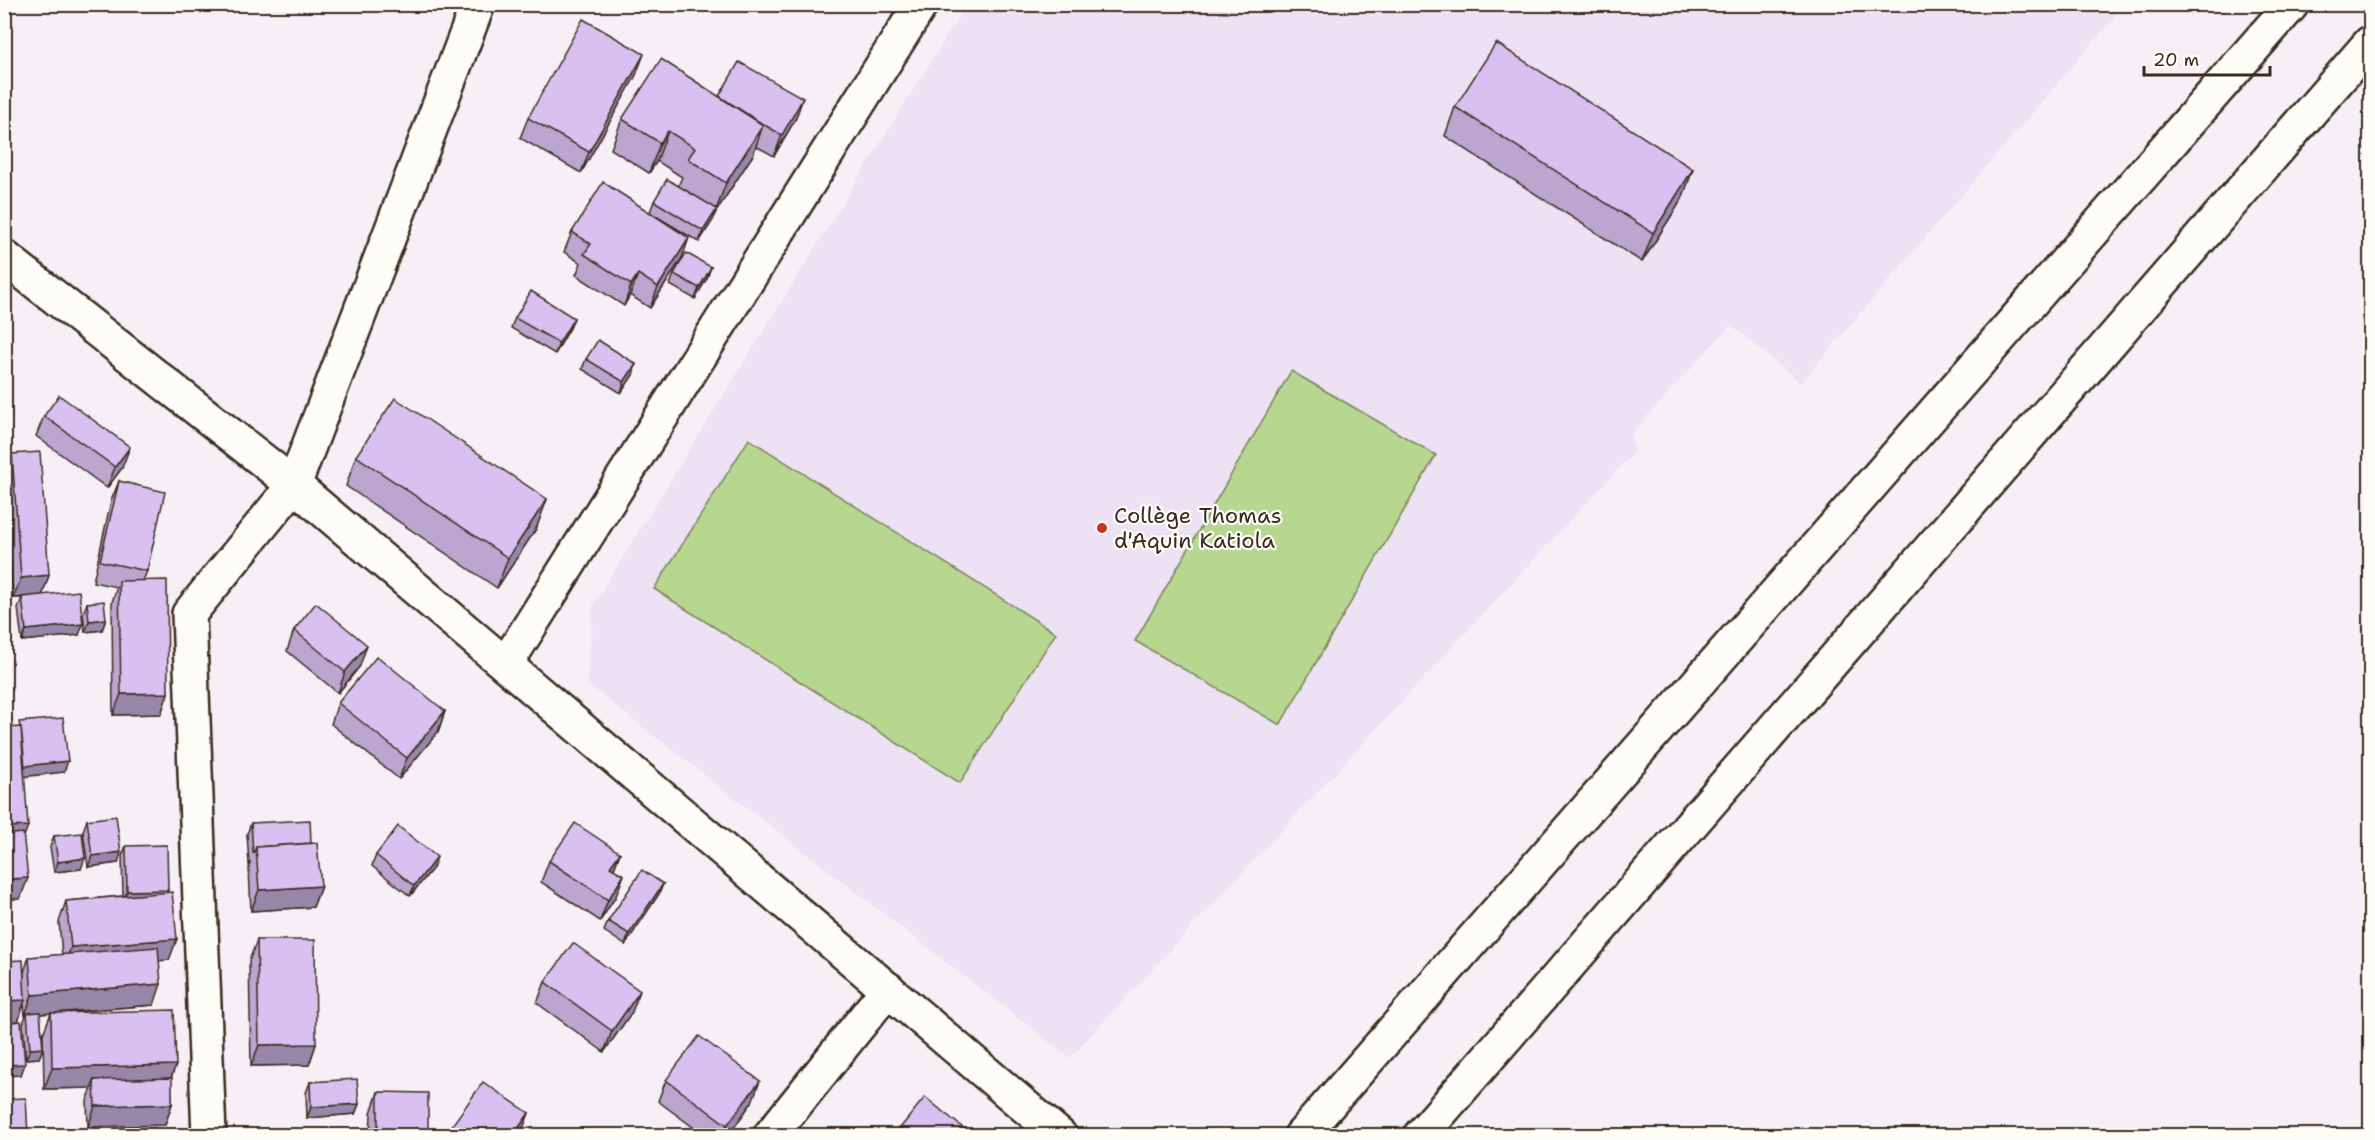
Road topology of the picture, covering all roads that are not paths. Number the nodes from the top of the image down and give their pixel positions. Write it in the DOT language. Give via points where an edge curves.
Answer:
graph roads {
  1 [pos="478,4"];
  2 [pos="921,4"];
  3 [pos="2292,4"];
  4 [pos="2370,43"];
  5 [pos="4,257"];
  6 [pos="294,484"];
  7 [pos="506,664"];
  8 [pos="888,989"];
  9 [pos="209,1136"];
  10 [pos="770,1136"];
  11 [pos="1060,1136"];
  12 [pos="1301,1136"];
  13 [pos="1420,1136"];
  1 -- 6 [label="main road"];
  2 -- 7 [label="main road"];
  3 -- 12 [label="main road"];
  4 -- 13 [label="main road"];
  5 -- 6 [label="main road"];
  6 -- 7 [label="main road"];
  6 -- 9 [label="main road" via="189,614"];
  7 -- 8 [label="main road"];
  8 -- 10 [label="main road"];
  8 -- 11 [label="main road"];
}
